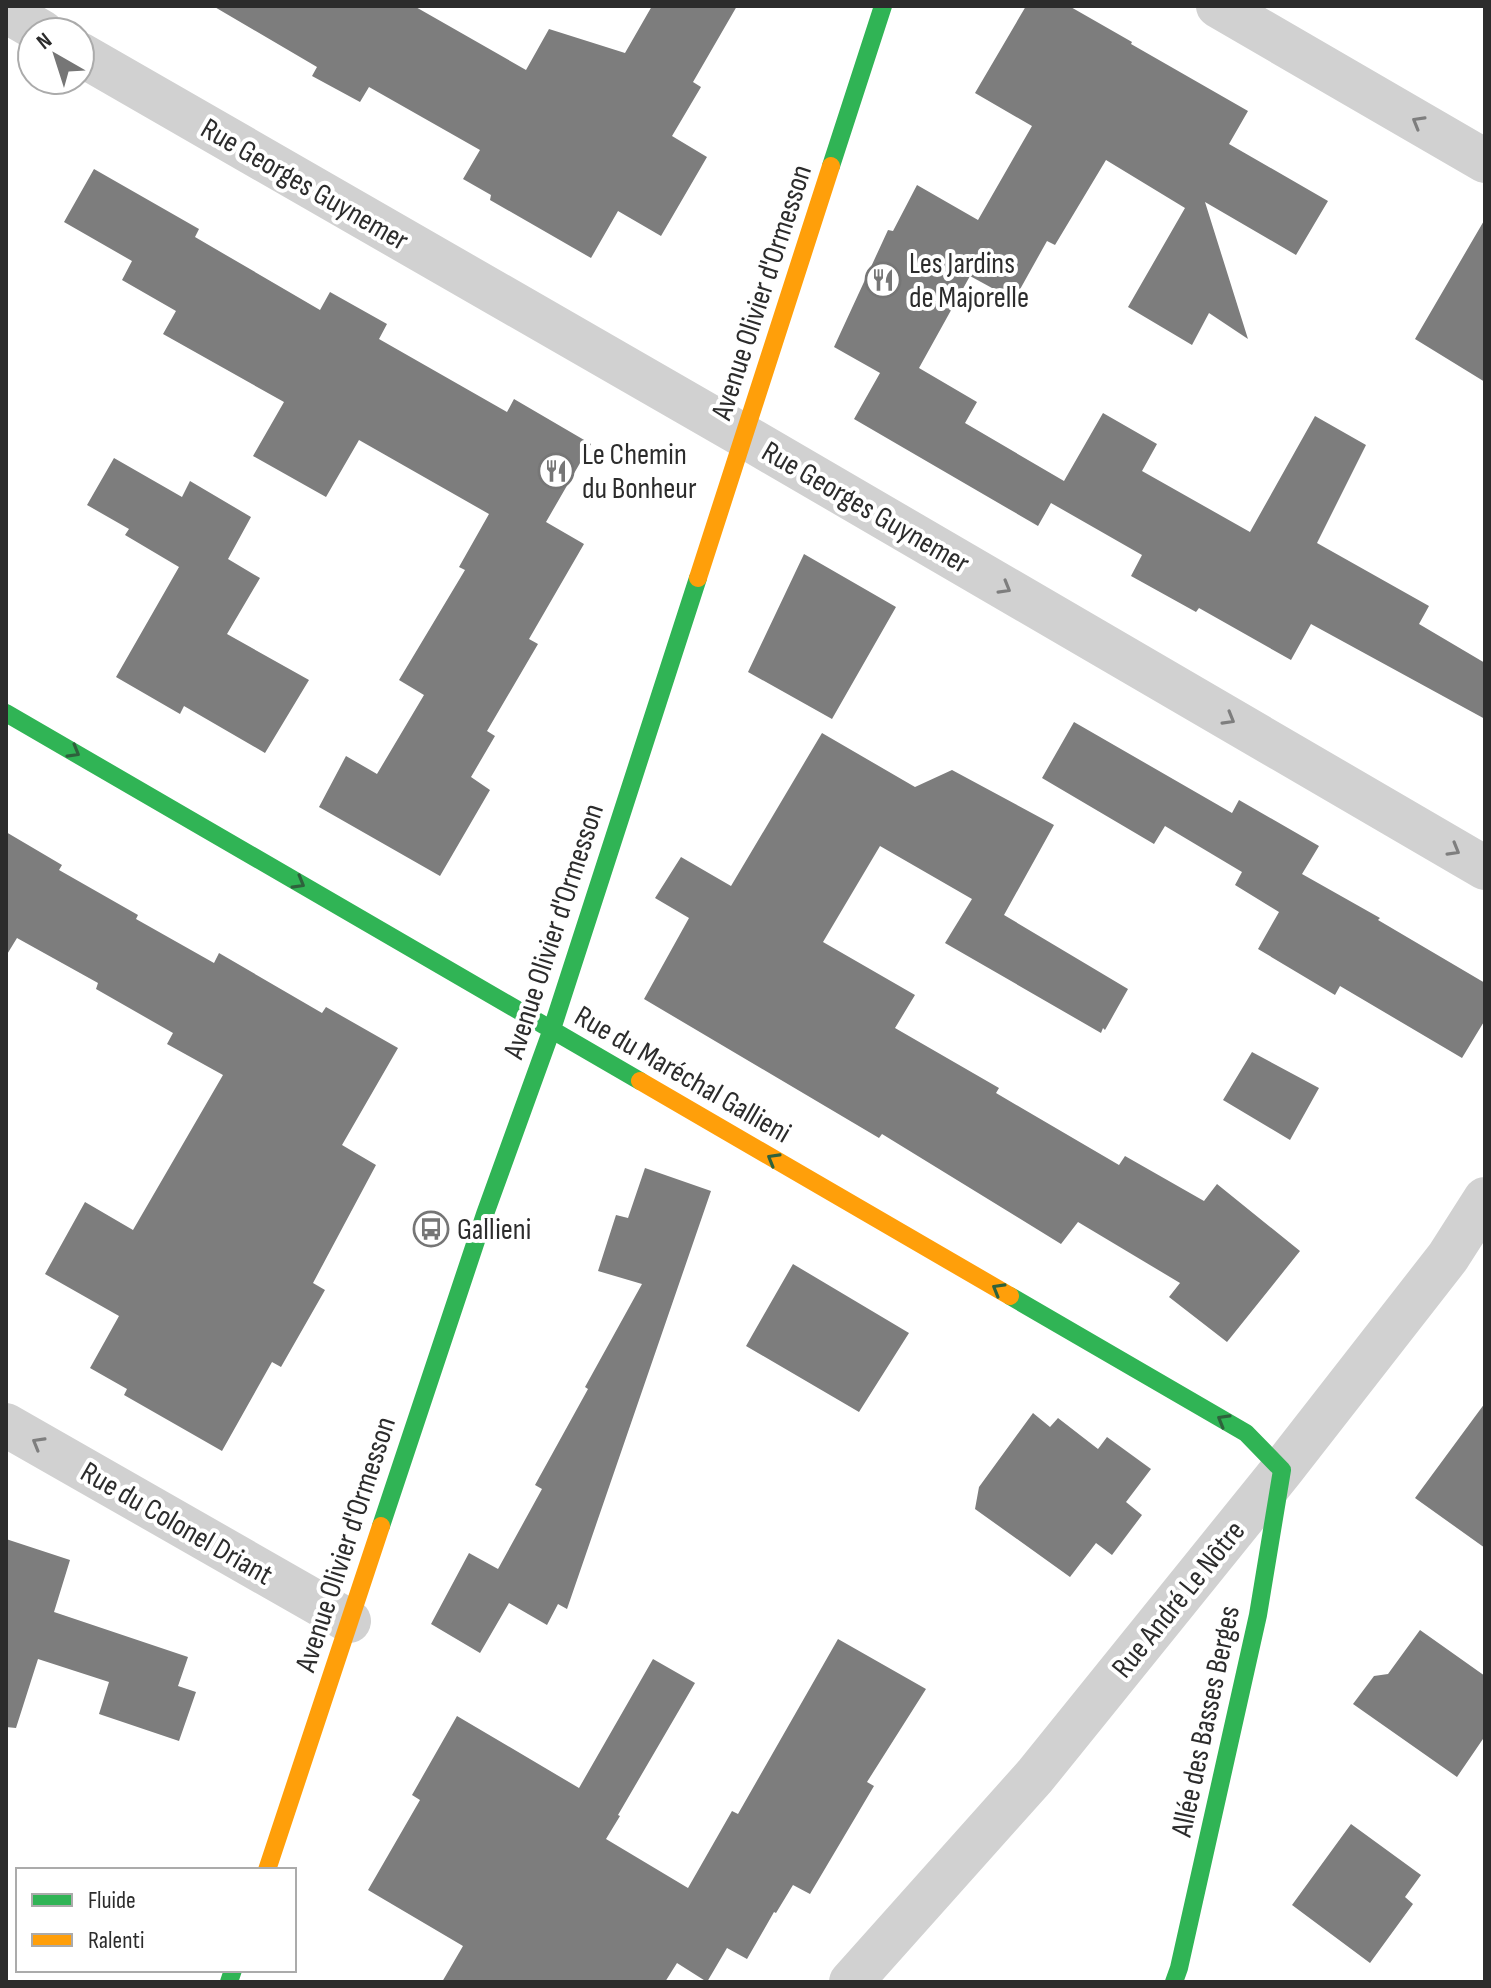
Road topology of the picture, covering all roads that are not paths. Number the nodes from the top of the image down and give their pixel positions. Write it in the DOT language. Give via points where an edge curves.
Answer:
graph roads {
  1 [pos="883,6"];
  2 [pos="1218,6"];
  3 [pos="96,63"];
  4 [pos="1485,161"];
  5 [pos="744,436"];
  6 [pos="6,713"];
  7 [pos="1485,868"];
  8 [pos="552,1029"];
  9 [pos="1485,1199"];
  10 [pos="6,1425"];
  11 [pos="1282,1470"];
  12 [pos="349,1621"];
  13 [pos="268,1868"];
  14 [pos="851,1982"];
  15 [pos="1174,1982"];
  1 -- 5 [label="street, Avenue Olivier d'Ormesson"];
  4 -- 2 [label="street, one-way"];
  3 -- 5 [label="street, Rue Georges Guynemer"];
  5 -- 7 [label="street, Rue Georges Guynemer, one-way"];
  5 -- 8 [label="street, Avenue Olivier d'Ormesson"];
  6 -- 8 [label="street, Rue du Maréchal Gallieni, one-way"];
  11 -- 8 [label="street, Rue du Maréchal Gallieni, one-way" via="1246,1433"];
  8 -- 12 [label="street, Avenue Olivier d'Ormesson"];
  9 -- 11 [label="street, Rue André Le Nôtre" via="1448,1257"];
  12 -- 10 [label="street, Rue du Colonel Driant, one-way"];
  11 -- 14 [label="street, Rue André Le Nôtre" via="1035,1776"];
  11 -- 15 [label="street, Allée des Basses Berges" via="1258,1615"];
  12 -- 13 [label="street, Avenue Olivier d'Ormesson"];
}
